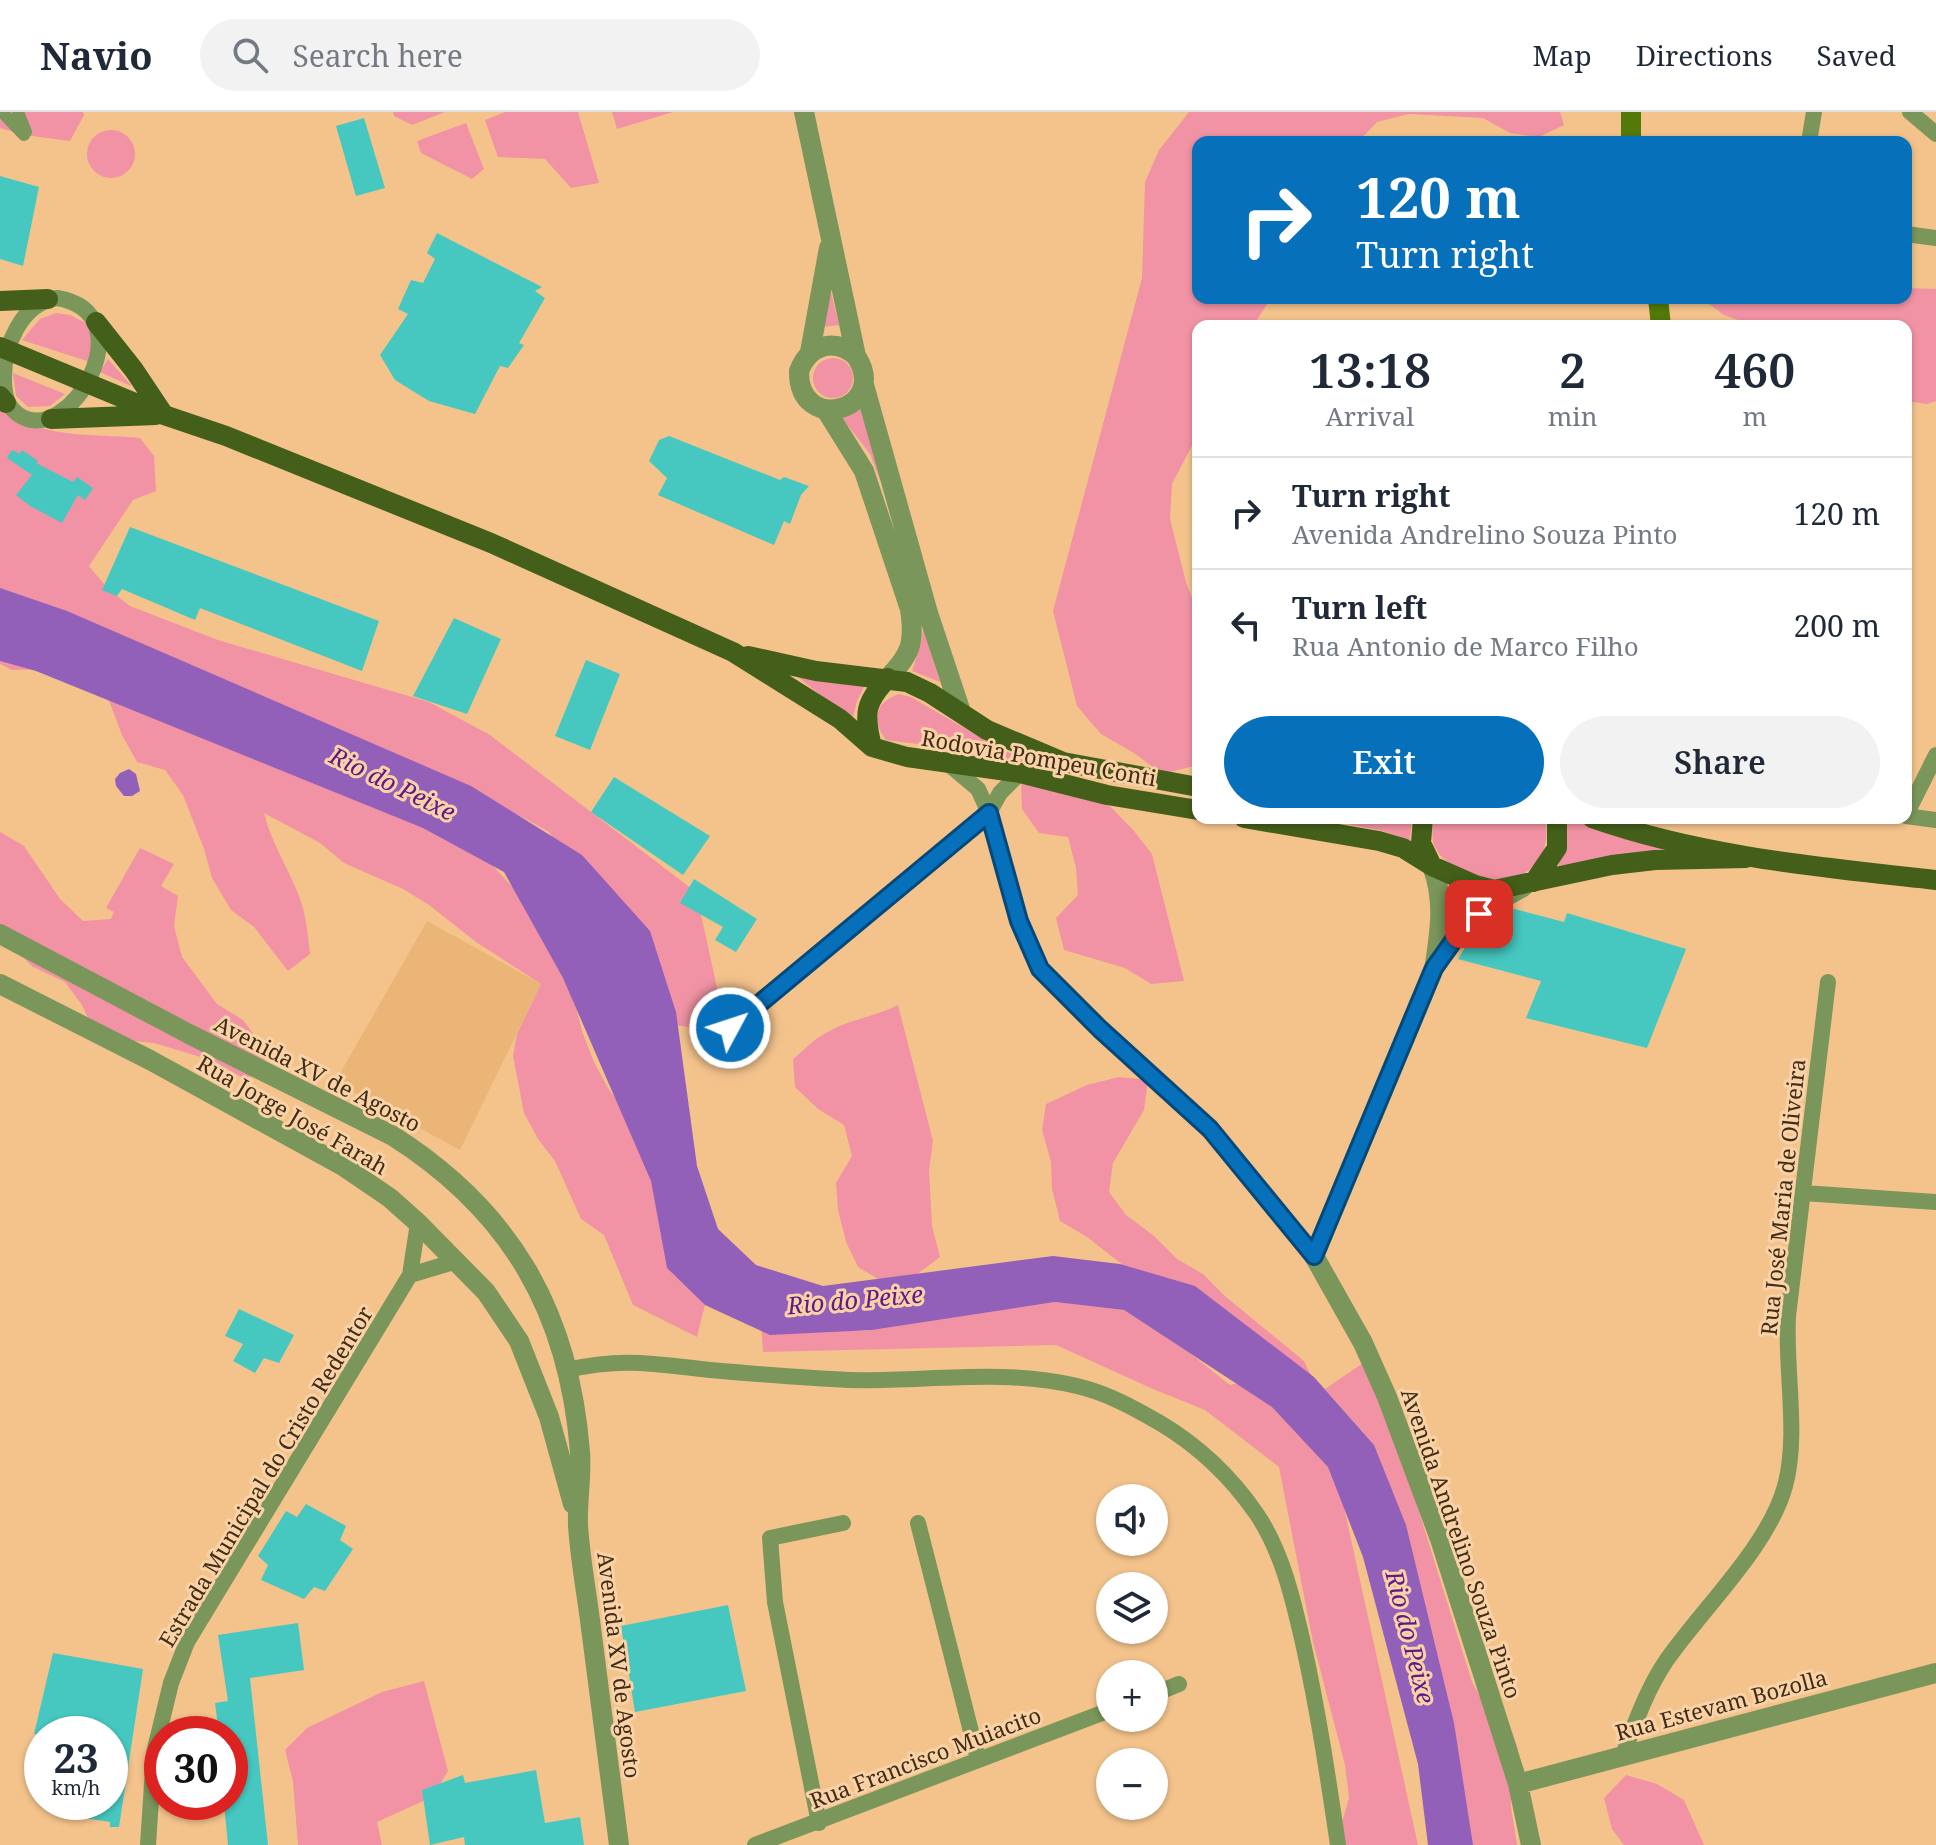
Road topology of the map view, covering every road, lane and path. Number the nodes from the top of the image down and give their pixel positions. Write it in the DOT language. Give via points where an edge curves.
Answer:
graph roads {
  1 [pos="2,112"];
  2 [pos="18,112"];
  3 [pos="804,112"];
  4 [pos="1631,112"];
  5 [pos="1814,112"];
  6 [pos="1910,112"];
  7 [pos="1936,134"];
  8 [pos="1631,136"];
  9 [pos="1810,136"];
  10 [pos="1912,235"];
  11 [pos="831,237"];
  12 [pos="1936,238"];
  13 [pos="48,299"];
  14 [pos="0,301"];
  15 [pos="96,322"];
  16 [pos="3,348"];
  17 [pos="810,352"];
  18 [pos="856,356"];
  19 [pos="88,382"];
  20 [pos="864,385"];
  21 [pos="3,399"];
  22 [pos="826,410"];
  23 [pos="164,415"];
  24 [pos="51,419"];
  25 [pos="733,652"];
  26 [pos="888,678"];
  27 [pos="961,712"];
  28 [pos="872,747"];
  29 [pos="1936,755"];
  30 [pos="944,761"];
  31 [pos="1020,773"];
  32 [pos="1192,786"];
  33 [pos="1912,803"];
  34 [pos="1192,809"];
  35 [pos="989,813"];
  36 [pos="1912,816"];
  37 [pos="1936,820"];
  38 [pos="1279,824"];
  39 [pos="1423,824"];
  40 [pos="1557,824"];
  41 [pos="1613,824"];
  42 [pos="1746,858"];
  43 [pos="1432,866"];
  44 [pos="1936,880"];
  45 [pos="1534,882"];
  46 [pos="0,934"];
  47 [pos="1434,968"];
  48 [pos="1828,982"];
  49 [pos="0,984"];
  50 [pos="730,1028"];
  51 [pos="1803,1193"];
  52 [pos="1936,1202"];
  53 [pos="418,1223"];
  54 [pos="1314,1256"];
  55 [pos="457,1261"];
  56 [pos="410,1275"];
  57 [pos="567,1370"];
  58 [pos="534,1377"];
  59 [pos="578,1523"];
  60 [pos="843,1523"];
  61 [pos="918,1523"];
  62 [pos="1936,1673"];
  63 [pos="1179,1684"];
  64 [pos="1168,1688"];
  65 [pos="1096,1715"];
  66 [pos="1623,1755"];
  67 [pos="978,1759"];
  68 [pos="1518,1784"];
  69 [pos="819,1823"];
  70 [pos="148,1845"];
  71 [pos="619,1845"];
  72 [pos="755,1845"];
  73 [pos="1338,1845"];
  74 [pos="1531,1845"];
  1 -- 2 [label="street" via="26,135"];
  3 -- 11 [label="street"];
  4 -- 8 [label="main road"];
  5 -- 9 [label="street"];
  6 -- 7 [label="street"];
  10 -- 12 [label="street"];
  11 -- 17 [label="street"];
  11 -- 18 [label="street"];
  13 -- 14 [label="main road"];
  13 -- 15 [label="street" via="79,304"];
  13 -- 16 [label="street" via="29,313"];
  15 -- 19 [label="street" via="98,348"];
  15 -- 23 [label="main road"];
  16 -- 19 [label="main road"];
  16 -- 21 [label="street"];
  17 -- 18 [label="street" via="839,345"];
  17 -- 22 [label="street" via="798,383 805,397"];
  18 -- 20 [label="street"];
  19 -- 23 [label="main road"];
  19 -- 24 [label="street"];
  20 -- 22 [label="street" via="850,405"];
  20 -- 27 [label="street"];
  21 -- 24 [label="street" via="24,418"];
  22 -- 26 [label="street" via="864,471 910,609 911,643"];
  23 -- 24 [label="main road"];
  23 -- 25 [label="main road" via="491,543"];
  25 -- 26 [label="main road, Rodovia Pompeu Conti" via="816,671"];
  25 -- 28 [label="main road" via="840,719"];
  26 -- 27 [label="main road, Rodovia Pompeu Conti" via="918,687"];
  26 -- 28 [label="main road" via="867,704"];
  27 -- 32 [label="main road, Rodovia Pompeu Conti" via="987,730 1063,762"];
  28 -- 30 [label="main road, Rodovia Pompeu Conti"];
  29 -- 33 [label="street"];
  30 -- 31 [label="main road, Rodovia Pompeu Conti"];
  30 -- 35 [label="street, Avenida Andrelino Souza Pinto" via="978,789"];
  31 -- 34 [label="main road, Rodovia Pompeu Conti"];
  31 -- 35 [label="street"];
  35 -- 50 [label="street"];
  35 -- 54 [label="street, Avenida Andrelino Souza Pinto" via="1019,921 1040,969 1210,1129"];
  36 -- 37 [label="street"];
  38 -- 43 [label="main road" via="1379,841"];
  39 -- 43 [label="main road" via="1421,843"];
  40 -- 45 [label="main road" via="1557,848"];
  41 -- 42 [label="main road"];
  42 -- 44 [label="main road"];
  42 -- 45 [label="main road" via="1655,860"];
  43 -- 45 [label="main road" via="1494,890"];
  43 -- 47 [label="street" via="1442,907"];
  45 -- 47 [label="street" via="1463,927"];
  46 -- 57 [label="street, Avenida XV de Agosto" via="421,1154 473,1199 520,1256 538,1287"];
  47 -- 54 [label="street"];
  48 -- 51 [label="street, Rua José Maria de Oliveira"];
  49 -- 53 [label="street, Rua Jorge José Farah" via="343,1166"];
  51 -- 52 [label="street"];
  51 -- 66 [label="street, Rua José Maria de Oliveira" via="1788,1316 1790,1460 1785,1487 1753,1547 1665,1662"];
  53 -- 55 [label="street, Rua Jorge José Farah"];
  53 -- 56 [label="street, Estrada Municipal do Cristo Redentor"];
  54 -- 68 [label="street, Avenida Andrelino Souza Pinto" via="1387,1397 1440,1539"];
  55 -- 56 [label="street"];
  55 -- 58 [label="street, Rua Jorge José Farah" via="505,1316"];
  56 -- 70 [label="street, Estrada Municipal do Cristo Redentor" via="187,1642 154,1753"];
  57 -- 58 [label="street"];
  57 -- 59 [label="street, Avenida XV de Agosto" via="580,1453"];
  57 -- 73 [label="street" via="631,1361 852,1380 1037,1379 1078,1386 1127,1404 1185,1438 1257,1514 1293,1597 1318,1711"];
  58 -- 59 [label="street, Rua Jorge José Farah"];
  59 -- 71 [label="street, Avenida XV de Agosto"];
  60 -- 69 [label="street" via="770,1538 775,1602"];
  61 -- 67 [label="street"];
  62 -- 66 [label="street, Rua Estevam Bozolla"];
  63 -- 64 [label="street"];
  65 -- 67 [label="street, Rua Francisco Muiacito"];
  66 -- 68 [label="street, Rua Estevam Bozolla"];
  67 -- 69 [label="street, Rua Francisco Muiacito"];
  68 -- 74 [label="street, Avenida Andrelino Souza Pinto"];
  69 -- 72 [label="street, Rua Francisco Muiacito"];
}
